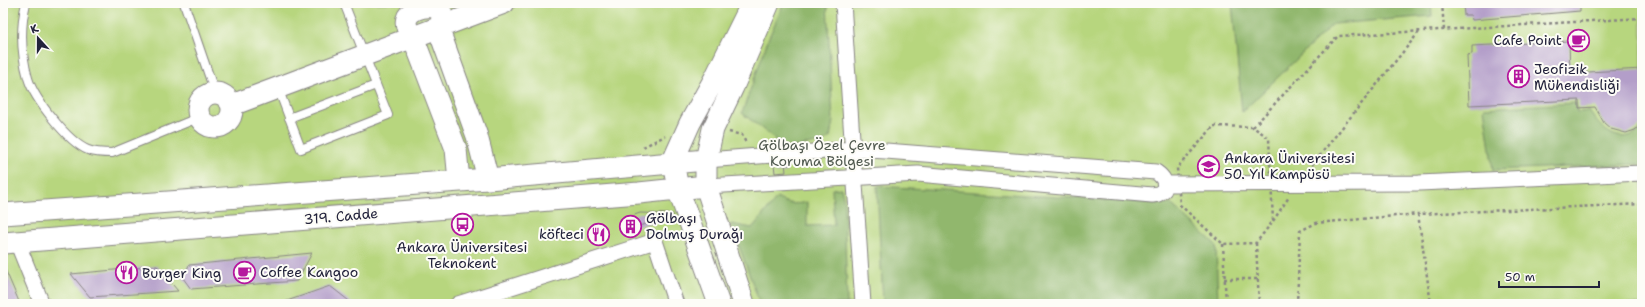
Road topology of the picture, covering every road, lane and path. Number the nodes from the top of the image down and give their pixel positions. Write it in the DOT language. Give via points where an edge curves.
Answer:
graph roads {
  1 [pos="26,3"];
  2 [pos="184,3"];
  3 [pos="344,3"];
  4 [pos="504,3"];
  5 [pos="752,3"];
  6 [pos="769,3"];
  7 [pos="843,3"];
  8 [pos="1442,3"];
  9 [pos="422,4"];
  10 [pos="1642,18"];
  11 [pos="439,27"];
  12 [pos="1444,30"];
  13 [pos="1420,31"];
  14 [pos="413,37"];
  15 [pos="365,55"];
  16 [pos="376,85"];
  17 [pos="278,88"];
  18 [pos="215,93"];
  19 [pos="232,105"];
  20 [pos="200,117"];
  21 [pos="290,118"];
  22 [pos="1253,127"];
  23 [pos="669,132"];
  24 [pos="637,150"];
  25 [pos="853,150"];
  26 [pos="706,160"];
  27 [pos="673,161"];
  28 [pos="1642,174"];
  29 [pos="854,178"];
  30 [pos="488,179"];
  31 [pos="459,181"];
  32 [pos="1165,184"];
  33 [pos="1298,184"];
  34 [pos="706,186"];
  35 [pos="678,189"];
  36 [pos="1642,204"];
  37 [pos="8,214"];
  38 [pos="1418,214"];
  39 [pos="1273,221"];
  40 [pos="16,242"];
  41 [pos="1256,243"];
  42 [pos="1223,244"];
  43 [pos="1224,279"];
  44 [pos="1258,279"];
  45 [pos="42,304"];
  46 [pos="458,304"];
  47 [pos="676,304"];
  48 [pos="719,304"];
  49 [pos="744,304"];
  50 [pos="863,304"];
  51 [pos="1226,304"];
  52 [pos="1259,304"];
  53 [pos="1297,304"];
  54 [pos="1431,304"];
  1 -- 20 [label="lane" via="22,21 22,48 28,80 43,108 64,132 86,149 112,153"];
  2 -- 18 [label="lane"];
  3 -- 15 [label="lane"];
  4 -- 11 [label="street"];
  5 -- 27 [label="street" via="690,122"];
  6 -- 26 [label="street" via="734,87 713,129"];
  7 -- 25 [label="street"];
  8 -- 12 [label="path"];
  9 -- 11 [label="street" via="438,6 442,20"];
  9 -- 14 [label="street" via="412,10 406,19 408,31"];
  10 -- 12 [label="path"];
  11 -- 14 [label="street"];
  11 -- 30 [label="street" via="477,136"];
  12 -- 13 [label="path"];
  13 -- 22 [label="path" via="1338,36"];
  13 -- 33 [label="path"];
  14 -- 15 [label="street"];
  14 -- 31 [label="street" via="456,149"];
  15 -- 16 [label="lane"];
  15 -- 17 [label="street"];
  16 -- 21 [label="lane"];
  16 -- 21 [label="lane" via="388,115 374,121 301,149"];
  17 -- 19 [label="street"];
  17 -- 21 [label="lane"];
  18 -- 19 [label="street" via="226,96"];
  18 -- 20 [label="street" via="201,101"];
  19 -- 20 [label="street" via="231,116 224,124 208,124"];
  23 -- 24 [label="path" via="650,145"];
  25 -- 26 [label="street"];
  25 -- 29 [label="street"];
  25 -- 32 [label="street" via="1156,172 1162,176"];
  26 -- 27 [label="street, 319. Cadde"];
  26 -- 34 [label="street"];
  27 -- 30 [label="street, 319. Cadde"];
  27 -- 35 [label="street"];
  28 -- 33 [label="street" via="1419,183"];
  29 -- 32 [label="street" via="918,174 1152,195 1164,190"];
  29 -- 34 [label="street"];
  29 -- 50 [label="street"];
  30 -- 31 [label="street, 319. Cadde"];
  31 -- 37 [label="street, 319. Cadde"];
  32 -- 33 [label="street"];
  33 -- 39 [label="path"];
  34 -- 35 [label="street, 319. Cadde"];
  34 -- 49 [label="street"];
  35 -- 40 [label="street, 319. Cadde"];
  35 -- 48 [label="street"];
  36 -- 38 [label="path"];
  37 -- 40 [label="street"];
  38 -- 53 [label="path" via="1316,223 1300,232"];
  38 -- 54 [label="path"];
  40 -- 45 [label="street"];
  41 -- 44 [label="path"];
  42 -- 43 [label="path"];
  43 -- 44 [label="path"];
  43 -- 51 [label="path"];
  44 -- 52 [label="path"];
  46 -- 47 [label="street" via="655,241"];
}
